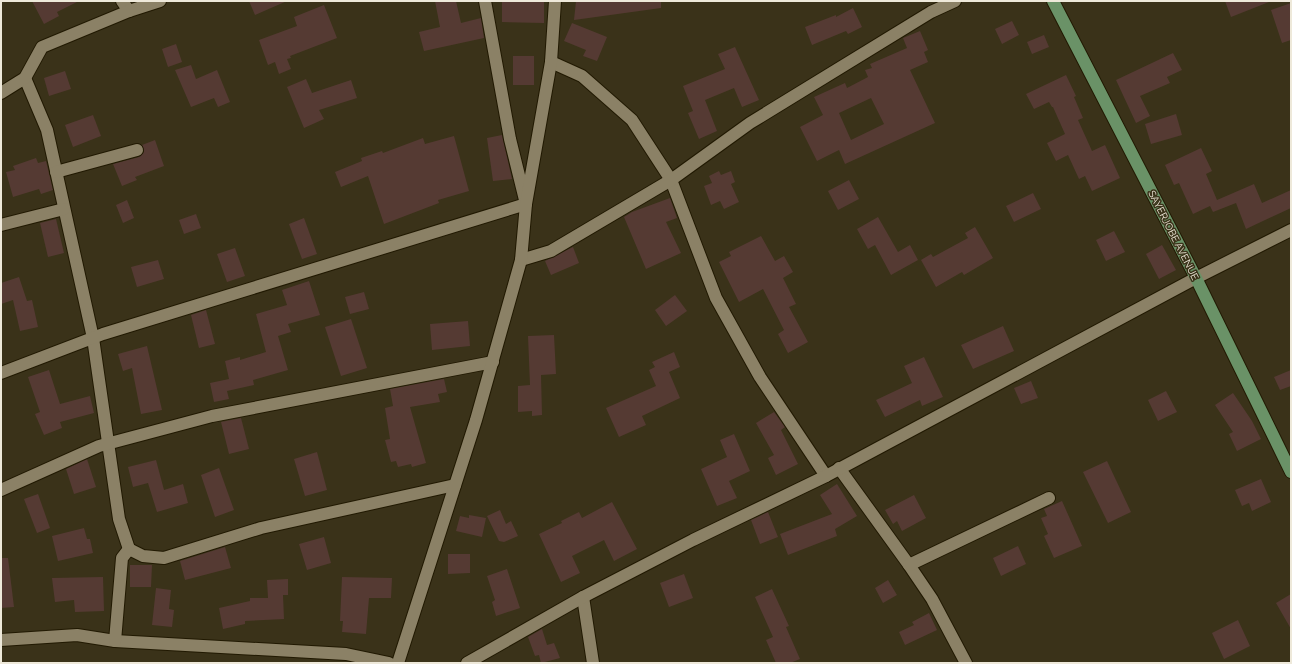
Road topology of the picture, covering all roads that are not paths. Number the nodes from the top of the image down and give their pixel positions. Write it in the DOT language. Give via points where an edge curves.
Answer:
graph roads {
  1 [pos="160,1"];
  2 [pos="485,1"];
  3 [pos="555,1"];
  4 [pos="955,1"];
  5 [pos="1053,1"];
  6 [pos="125,6"];
  7 [pos="550,62"];
  8 [pos="25,78"];
  9 [pos="1,93"];
  10 [pos="137,150"];
  11 [pos="56,172"];
  12 [pos="672,180"];
  13 [pos="526,204"];
  14 [pos="64,209"];
  15 [pos="1,225"];
  16 [pos="1291,230"];
  17 [pos="521,260"];
  18 [pos="1196,278"];
  19 [pos="93,338"];
  20 [pos="493,362"];
  21 [pos="1,372"];
  22 [pos="109,443"];
  23 [pos="839,468"];
  24 [pos="1291,472"];
  25 [pos="826,476"];
  26 [pos="455,485"];
  27 [pos="1,490"];
  28 [pos="1049,498"];
  29 [pos="129,549"];
  30 [pos="909,565"];
  31 [pos="583,598"];
  32 [pos="1,640"];
  33 [pos="115,641"];
  34 [pos="389,663"];
  35 [pos="398,663"];
  36 [pos="467,663"];
  37 [pos="593,663"];
  38 [pos="966,663"];
  1 -- 6 [label="street"];
  2 -- 13 [label="street" via="510,139"];
  3 -- 7 [label="street"];
  4 -- 12 [label="street" via="931,12 764,115"];
  5 -- 18 [label="street, SAYERJOBE AVENUE"];
  6 -- 8 [label="street" via="42,47"];
  7 -- 12 [label="street" via="582,76 632,120"];
  7 -- 13 [label="street"];
  8 -- 9 [label="street"];
  8 -- 11 [label="street" via="46,130"];
  10 -- 11 [label="street"];
  11 -- 14 [label="street"];
  12 -- 17 [label="street" via="550,251"];
  12 -- 25 [label="street" via="716,298 760,377"];
  13 -- 17 [label="street"];
  13 -- 19 [label="street"];
  14 -- 15 [label="street"];
  14 -- 19 [label="street"];
  16 -- 18 [label="street"];
  17 -- 20 [label="street"];
  18 -- 23 [label="street"];
  18 -- 24 [label="street, SAYERJOBE AVENUE"];
  19 -- 21 [label="street"];
  19 -- 22 [label="street"];
  20 -- 22 [label="street" via="212,416"];
  20 -- 26 [label="street"];
  22 -- 27 [label="street"];
  22 -- 29 [label="street" via="119,519"];
  23 -- 25 [label="street"];
  23 -- 30 [label="street"];
  25 -- 31 [label="street" via="693,540"];
  26 -- 29 [label="street" via="261,528 164,558 143,556"];
  26 -- 35 [label="street"];
  28 -- 30 [label="street"];
  29 -- 33 [label="street" via="122,558"];
  30 -- 38 [label="street" via="932,599"];
  31 -- 36 [label="street"];
  31 -- 37 [label="street"];
  32 -- 33 [label="street" via="77,635"];
  33 -- 34 [label="street" via="346,654"];
}
